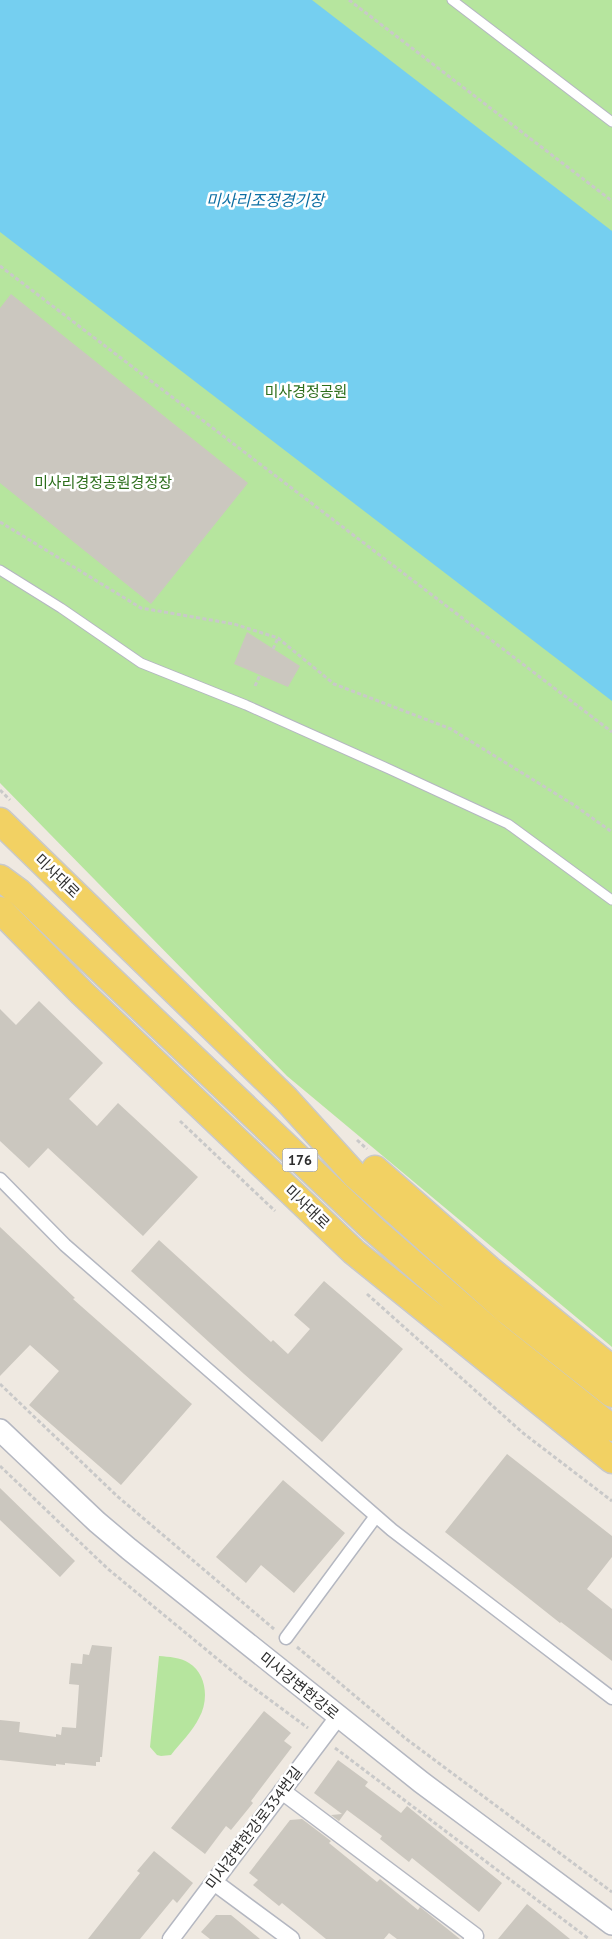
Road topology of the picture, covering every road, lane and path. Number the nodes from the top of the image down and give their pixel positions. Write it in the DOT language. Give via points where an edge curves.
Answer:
graph roads {
  1 [pos="349,0"];
  2 [pos="452,0"];
  3 [pos="612,122"];
  4 [pos="612,201"];
  5 [pos="0,266"];
  6 [pos="0,522"];
  7 [pos="0,570"];
  8 [pos="278,638"];
  9 [pos="273,649"];
  10 [pos="260,675"];
  11 [pos="255,686"];
  12 [pos="612,732"];
  13 [pos="0,821"];
  14 [pos="612,832"];
  15 [pos="0,878"];
  16 [pos="612,900"];
  17 [pos="0,910"];
  18 [pos="286,1099"];
  19 [pos="0,1178"];
  20 [pos="612,1369"];
  21 [pos="612,1394"];
  22 [pos="612,1428"];
  23 [pos="0,1430"];
  24 [pos="612,1460"];
  25 [pos="0,1466"];
  26 [pos="376,1516"];
  27 [pos="286,1638"];
  28 [pos="612,1698"];
  29 [pos="338,1717"];
  30 [pos="322,1738"];
  31 [pos="282,1791"];
  32 [pos="214,1882"];
  33 [pos="612,1924"];
  34 [pos="473,1937"];
  35 [pos="171,1939"];
  36 [pos="291,1939"];
  37 [pos="589,1939"];
  1 -- 4 [label="path"];
  2 -- 3 [label="lane"];
  5 -- 12 [label="path"];
  6 -- 8 [label="path" via="142,608 234,624"];
  7 -- 16 [label="lane" via="141,662 246,705 508,824"];
  8 -- 9 [label="path"];
  8 -- 14 [label="path" via="334,684 452,729 574,804"];
  10 -- 11 [label="path"];
  13 -- 18 [label="main road, 미사대로 / 176"];
  15 -- 22 [label="main road, 미사대로 / 176" via="19,892 372,1228 496,1335"];
  17 -- 24 [label="main road, 미사대로" via="82,993 354,1252"];
  18 -- 20 [label="main road, 미사대로" via="335,1135 489,1269"];
  18 -- 21 [label="main road, 미사대로 / 176" via="355,1175 506,1310"];
  19 -- 26 [label="street" via="65,1245"];
  23 -- 29 [label="street, 미사강변한강로" via="97,1522"];
  25 -- 30 [label="path" via="108,1569 244,1680"];
  26 -- 27 [label="street"];
  26 -- 28 [label="street"];
  29 -- 30 [label="street, 미사강변한강로334번길"];
  29 -- 33 [label="street, 미사강변한강로"];
  30 -- 31 [label="street, 미사강변한강로334번길"];
  30 -- 37 [label="path"];
  31 -- 32 [label="street, 미사강변한강로334번길"];
  31 -- 34 [label="street"];
  32 -- 35 [label="street, 미사강변한강로334번길"];
  32 -- 36 [label="street"];
}
